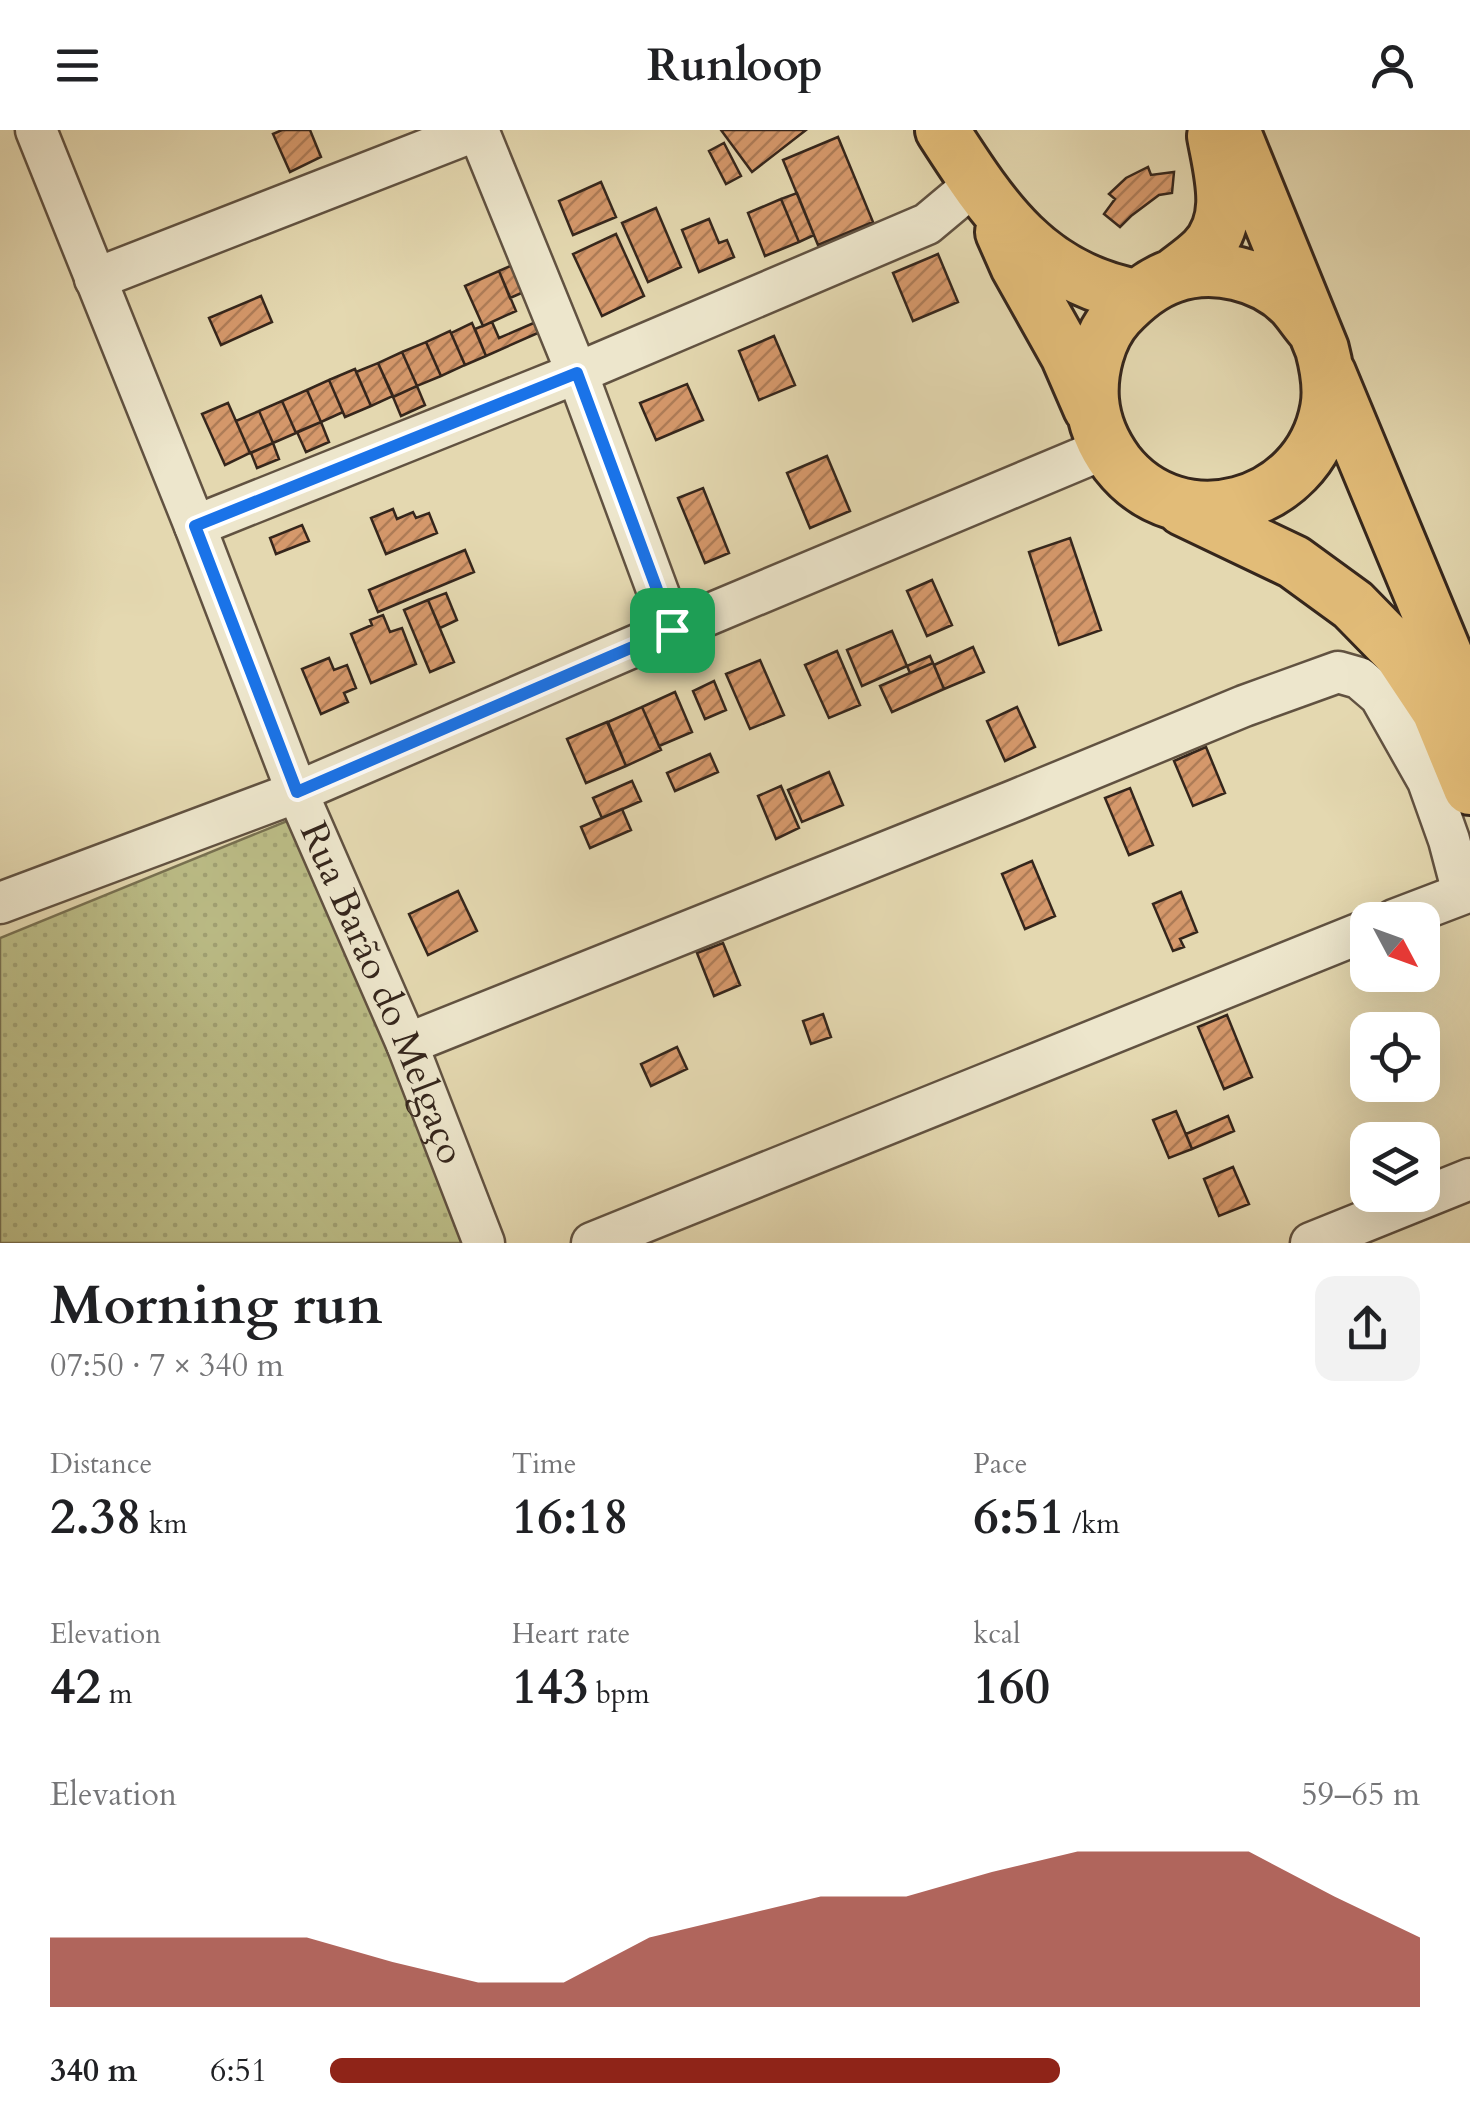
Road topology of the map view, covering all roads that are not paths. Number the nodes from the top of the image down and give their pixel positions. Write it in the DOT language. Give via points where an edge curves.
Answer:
graph roads {
  1 [pos="36,130"];
  2 [pos="478,130"];
  3 [pos="942,130"];
  4 [pos="1212,130"];
  5 [pos="1233,130"];
  6 [pos="981,188"];
  7 [pos="95,279"];
  8 [pos="1155,286"];
  9 [pos="1320,350"];
  10 [pos="577,373"];
  11 [pos="1100,432"];
  12 [pos="1154,495"];
  13 [pos="195,526"];
  14 [pos="672,630"];
  15 [pos="1470,713"];
  16 [pos="1470,788"];
  17 [pos="297,792"];
  18 [pos="1466,892"];
  19 [pos="1440,902"];
  20 [pos="0,903"];
  21 [pos="1350,937"];
  22 [pos="407,1044"];
  23 [pos="1470,1179"];
  24 [pos="484,1243"];
  25 [pos="592,1243"];
  26 [pos="1311,1243"];
  1 -- 7 [label="street, Rua Barão do Melgaço"];
  2 -- 7 [label="street"];
  2 -- 10 [label="street"];
  3 -- 6 [label="main road"];
  4 -- 8 [label="main road" via="1224,201 1220,228 1206,250"];
  5 -- 9 [label="main road"];
  6 -- 8 [label="main road" via="1058,268 1091,285"];
  6 -- 10 [label="street" via="927,224"];
  6 -- 11 [label="main road"];
  7 -- 13 [label="street, Rua Barão do Melgaço"];
  8 -- 9 [label="main road" via="1205,270 1252,278 1292,303"];
  8 -- 11 [label="main road" via="1113,320 1098,350 1091,383"];
  9 -- 12 [label="main road" via="1328,408 1316,444 1293,474 1263,496 1227,508 1189,508"];
  9 -- 15 [label="main road"];
  10 -- 13 [label="street"];
  10 -- 14 [label="street"];
  11 -- 12 [label="main road" via="1126,475"];
  11 -- 14 [label="street"];
  12 -- 16 [label="main road" via="1294,562 1352,605 1400,653 1438,710"];
  13 -- 17 [label="street, Rua Barão do Melgaço"];
  14 -- 17 [label="street"];
  17 -- 20 [label="street"];
  17 -- 22 [label="street, Rua Barão do Melgaço"];
  18 -- 19 [label="street"];
  18 -- 22 [label="street" via="1428,781 1380,696 1359,678 1338,672"];
  21 -- 25 [label="street"];
  22 -- 24 [label="street, Rua Barão do Melgaço"];
  23 -- 26 [label="street"];
}
